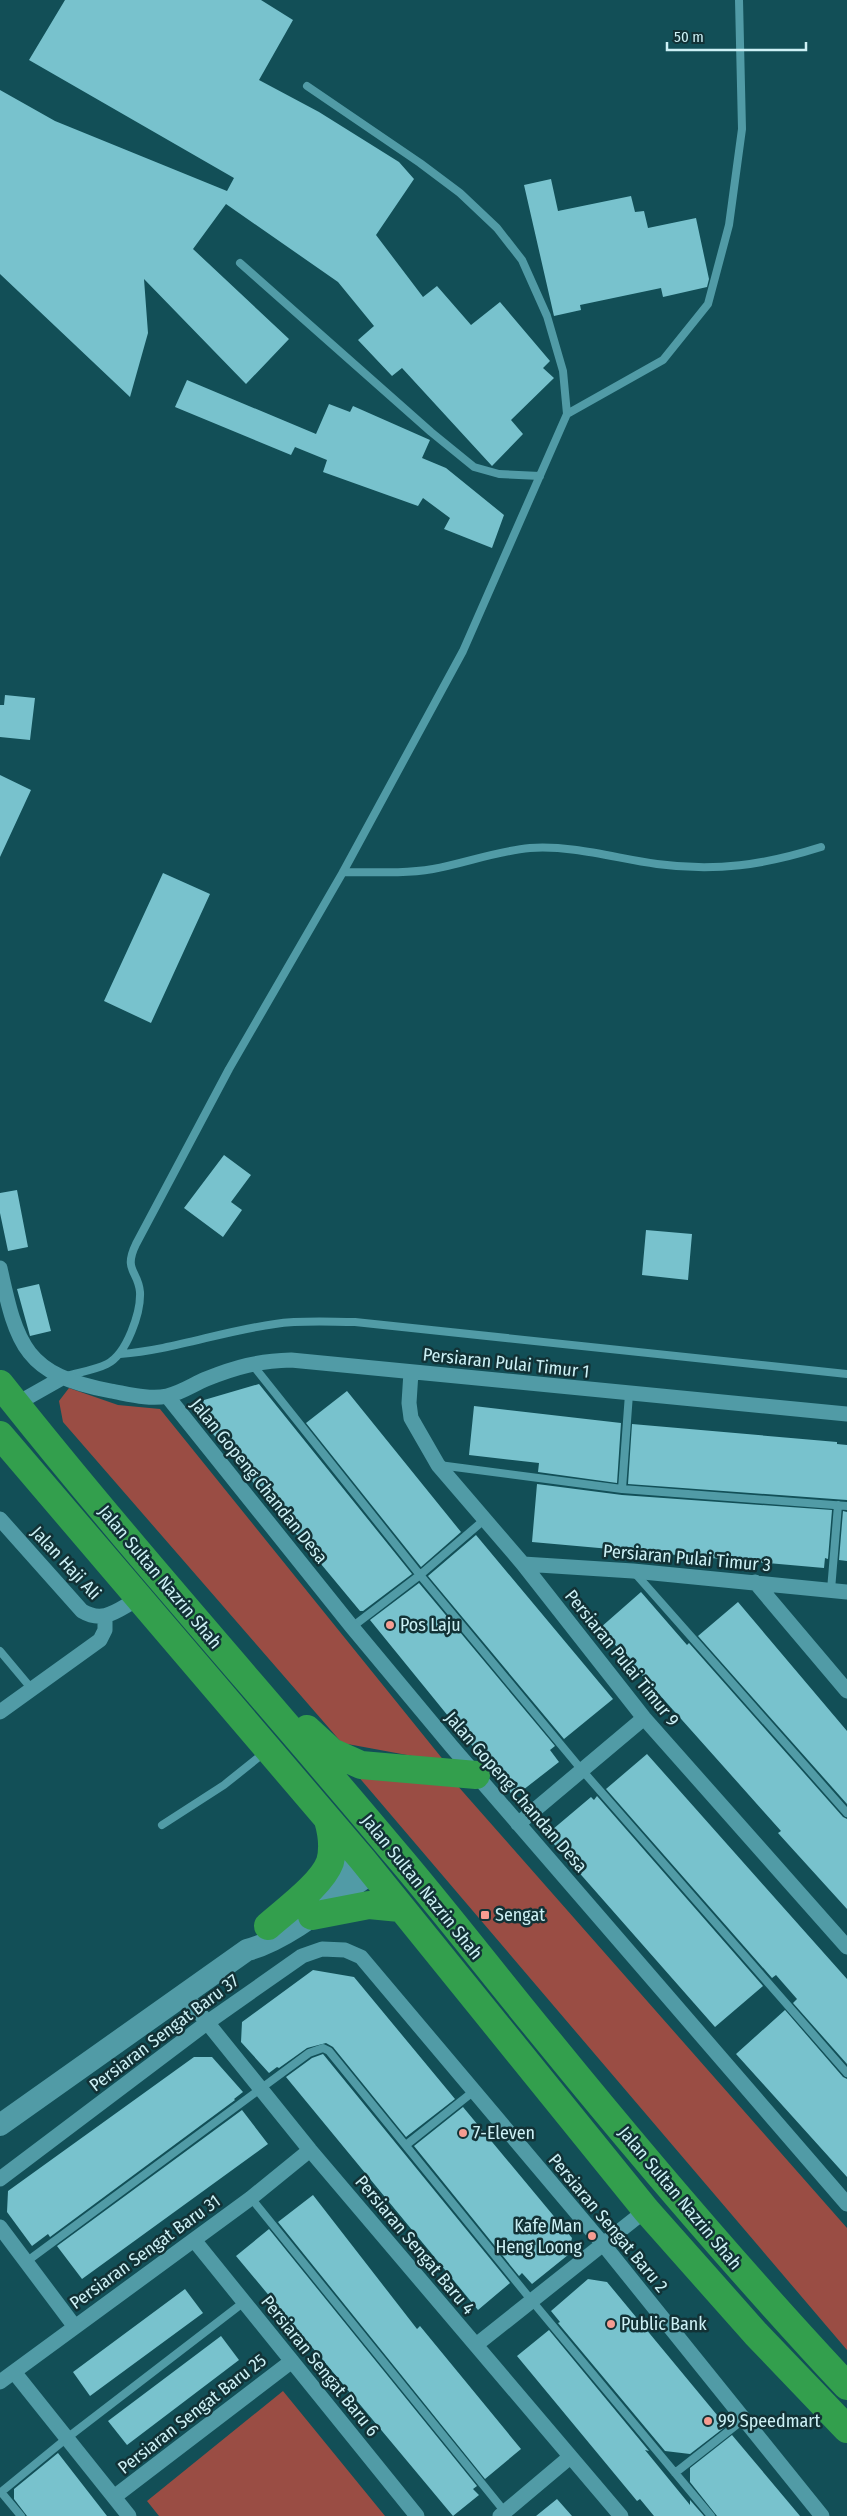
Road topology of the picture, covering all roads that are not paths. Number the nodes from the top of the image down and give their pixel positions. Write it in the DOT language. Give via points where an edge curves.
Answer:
graph roads {
  1 [pos="739,0"];
  2 [pos="307,86"];
  3 [pos="240,263"];
  4 [pos="567,414"];
  5 [pos="540,476"];
  6 [pos="821,847"];
  7 [pos="343,872"];
  8 [pos="0,1268"];
  9 [pos="120,1354"];
  10 [pos="251,1363"];
  11 [pos="411,1372"];
  12 [pos="847,1374"];
  13 [pos="62,1378"];
  14 [pos="629,1394"];
  15 [pos="5,1395"];
  16 [pos="167,1396"];
  17 [pos="847,1414"];
  18 [pos="0,1435"];
  19 [pos="438,1465"];
  20 [pos="622,1489"];
  21 [pos="56,1502"];
  22 [pos="838,1505"];
  23 [pos="847,1506"];
  24 [pos="0,1518"];
  25 [pos="484,1520"];
  26 [pos="523,1564"];
  27 [pos="633,1571"];
  28 [pos="420,1575"];
  29 [pos="755,1582"];
  30 [pos="831,1590"];
  31 [pos="847,1592"];
  32 [pos="138,1600"];
  33 [pos="105,1616"];
  34 [pos="352,1627"];
  35 [pos="0,1652"];
  36 [pos="31,1688"];
  37 [pos="847,1691"];
  38 [pos="262,1696"];
  39 [pos="0,1712"];
  40 [pos="644,1718"];
  41 [pos="268,1749"];
  42 [pos="581,1769"];
  43 [pos="476,1775"];
  44 [pos="847,1812"];
  45 [pos="328,1820"];
  46 [pos="518,1824"];
  47 [pos="162,1825"];
  48 [pos="370,1864"];
  49 [pos="400,1908"];
  50 [pos="312,1916"];
  51 [pos="268,1926"];
  52 [pos="847,1947"];
  53 [pos="247,1950"];
  54 [pos="361,1957"];
  55 [pos="185,1994"];
  56 [pos="208,2022"];
  57 [pos="550,2044"];
  58 [pos="847,2073"];
  59 [pos="260,2088"];
  60 [pos="474,2091"];
  61 [pos="0,2125"];
  62 [pos="406,2145"];
  63 [pos="310,2150"];
  64 [pos="0,2180"];
  65 [pos="251,2198"];
  66 [pos="847,2204"];
  67 [pos="646,2210"];
  68 [pos="0,2227"];
  69 [pos="194,2240"];
  70 [pos="603,2244"];
  71 [pos="26,2262"];
  72 [pos="532,2301"];
  73 [pos="244,2302"];
  74 [pos="75,2327"];
  75 [pos="476,2345"];
  76 [pos="292,2361"];
  77 [pos="14,2372"];
  78 [pos="0,2382"];
  79 [pos="847,2386"];
  80 [pos="744,2419"];
  81 [pos="847,2429"];
  82 [pos="67,2438"];
  83 [pos="570,2457"];
  84 [pos="675,2472"];
  85 [pos="1,2493"];
  86 [pos="114,2497"];
  87 [pos="502,2514"];
  88 [pos="618,2515"];
  89 [pos="21,2516"];
  90 [pos="129,2516"];
  91 [pos="418,2516"];
  92 [pos="711,2516"];
  93 [pos="822,2516"];
  1 -- 4 [label="lane" via="742,129 729,225 708,304 663,360"];
  2 -- 4 [label="lane" via="420,163 460,193 497,228 522,260 547,316 563,371"];
  3 -- 5 [label="lane" via="474,467 499,474"];
  4 -- 5 [label="lane"];
  5 -- 7 [label="lane" via="463,651"];
  6 -- 7 [label="lane" via="742,867 699,868 562,849 530,848 432,869"];
  7 -- 9 [label="lane" via="229,1069 130,1256 132,1273 140,1290 128,1340"];
  8 -- 13 [label="street" via="19,1339 30,1355"];
  9 -- 12 [label="lane" via="152,1351 276,1324 355,1322"];
  9 -- 13 [label="lane" via="108,1363"];
  10 -- 11 [label="street, Persiaran Pulai Timur 1" via="291,1360"];
  10 -- 16 [label="street, Persiaran Pulai Timur 1"];
  10 -- 28 [label="lane"];
  11 -- 14 [label="street, Persiaran Pulai Timur 1"];
  11 -- 19 [label="street, Persiaran Pulai Timur 9" via="411,1418"];
  13 -- 15 [label="street"];
  13 -- 16 [label="street" via="124,1394"];
  14 -- 17 [label="street, Persiaran Pulai Timur 1"];
  14 -- 20 [label="lane"];
  15 -- 21 [label="highway" via="14,1434 51,1485"];
  15 -- 38 [label="highway, Jalan Sultan Nazrin Shah"];
  16 -- 34 [label="street, Jalan Gopeng Chandan Desa"];
  18 -- 21 [label="highway, Jalan Sultan Nazrin Shah"];
  19 -- 20 [label="lane"];
  19 -- 25 [label="street, Persiaran Pulai Timur 9"];
  20 -- 22 [label="lane"];
  21 -- 32 [label="highway, Jalan Sultan Nazrin Shah"];
  22 -- 23 [label="lane"];
  22 -- 30 [label="lane"];
  24 -- 33 [label="street, Jalan Haji Ali" via="82,1611 93,1618"];
  25 -- 26 [label="street, Persiaran Pulai Timur 9"];
  25 -- 28 [label="lane"];
  26 -- 27 [label="street, Persiaran Pulai Timur 3"];
  26 -- 40 [label="street, Persiaran Pulai Timur 9"];
  27 -- 29 [label="street, Persiaran Pulai Timur 3"];
  27 -- 44 [label="lane"];
  28 -- 34 [label="lane"];
  28 -- 42 [label="lane"];
  29 -- 30 [label="street, Persiaran Pulai Timur 3"];
  29 -- 37 [label="street"];
  30 -- 31 [label="street, Persiaran Pulai Timur 3"];
  32 -- 33 [label="street, Jalan Haji Ali"];
  32 -- 41 [label="highway, Jalan Sultan Nazrin Shah"];
  33 -- 36 [label="street" via="105,1630 100,1640"];
  34 -- 43 [label="street, Jalan Gopeng Chandan Desa"];
  35 -- 36 [label="lane"];
  36 -- 39 [label="street"];
  38 -- 43 [label="highway" via="280,1705 332,1752 347,1760 380,1768"];
  38 -- 48 [label="highway" via="288,1746 360,1832"];
  38 -- 57 [label="highway, Jalan Sultan Nazrin Shah" via="392,1849"];
  40 -- 42 [label="street"];
  40 -- 52 [label="street, Persiaran Pulai Timur 9"];
  41 -- 45 [label="highway, Jalan Sultan Nazrin Shah"];
  41 -- 47 [label="lane" via="224,1785"];
  42 -- 46 [label="street"];
  42 -- 58 [label="lane"];
  43 -- 46 [label="street, Jalan Gopeng Chandan Desa"];
  45 -- 48 [label="highway, Jalan Sultan Nazrin Shah"];
  45 -- 51 [label="highway" via="333,1840 330,1862 319,1879"];
  46 -- 66 [label="street, Jalan Gopeng Chandan Desa"];
  48 -- 49 [label="highway, Jalan Sultan Nazrin Shah"];
  48 -- 50 [label="street"];
  48 -- 51 [label="street"];
  48 -- 57 [label="highway" via="400,1881 503,2001"];
  49 -- 50 [label="highway" via="369,1905"];
  49 -- 67 [label="highway, Jalan Sultan Nazrin Shah"];
  50 -- 53 [label="street" via="262,1946"];
  51 -- 53 [label="street" via="254,1935"];
  53 -- 55 [label="street"];
  54 -- 56 [label="street, Persiaran Sengat Baru 37" via="345,1950 322,1949 302,1956"];
  54 -- 60 [label="street, Persiaran Sengat Baru 2"];
  55 -- 56 [label="street, Persiaran Sengat Baru 4"];
  55 -- 61 [label="street"];
  56 -- 59 [label="street, Persiaran Sengat Baru 4"];
  56 -- 64 [label="street, Persiaran Sengat Baru 37"];
  57 -- 79 [label="highway, Jalan Sultan Nazrin Shah" via="733,2261"];
  59 -- 62 [label="lane" via="310,2053 323,2048 330,2051"];
  59 -- 63 [label="street, Persiaran Sengat Baru 4"];
  59 -- 71 [label="lane"];
  60 -- 62 [label="lane"];
  60 -- 70 [label="street, Persiaran Sengat Baru 2"];
  62 -- 72 [label="lane"];
  63 -- 65 [label="street, Persiaran Sengat Baru 31"];
  63 -- 75 [label="street, Persiaran Sengat Baru 4"];
  65 -- 69 [label="street, Persiaran Sengat Baru 31"];
  65 -- 87 [label="lane"];
  67 -- 70 [label="street"];
  67 -- 81 [label="highway, Jalan Sultan Nazrin Shah" via="756,2334"];
  68 -- 71 [label="street"];
  69 -- 73 [label="street, Persiaran Sengat Baru 6"];
  69 -- 74 [label="street, Persiaran Sengat Baru 31"];
  70 -- 72 [label="street"];
  70 -- 80 [label="street, Persiaran Sengat Baru 2"];
  71 -- 74 [label="street"];
  72 -- 75 [label="street"];
  72 -- 84 [label="lane"];
  73 -- 76 [label="street, Persiaran Sengat Baru 6"];
  73 -- 82 [label="lane"];
  74 -- 77 [label="street, Persiaran Sengat Baru 31"];
  75 -- 83 [label="street, Persiaran Sengat Baru 4"];
  76 -- 86 [label="street, Persiaran Sengat Baru 25"];
  76 -- 91 [label="street, Persiaran Sengat Baru 6"];
  77 -- 78 [label="street, Persiaran Sengat Baru 31"];
  77 -- 82 [label="street"];
  80 -- 84 [label="lane"];
  80 -- 93 [label="street, Persiaran Sengat Baru 2"];
  82 -- 85 [label="lane"];
  82 -- 86 [label="street"];
  83 -- 87 [label="street"];
  83 -- 88 [label="street, Persiaran Sengat Baru 4"];
  84 -- 92 [label="lane"];
  85 -- 89 [label="lane"];
  86 -- 90 [label="street"];
}
